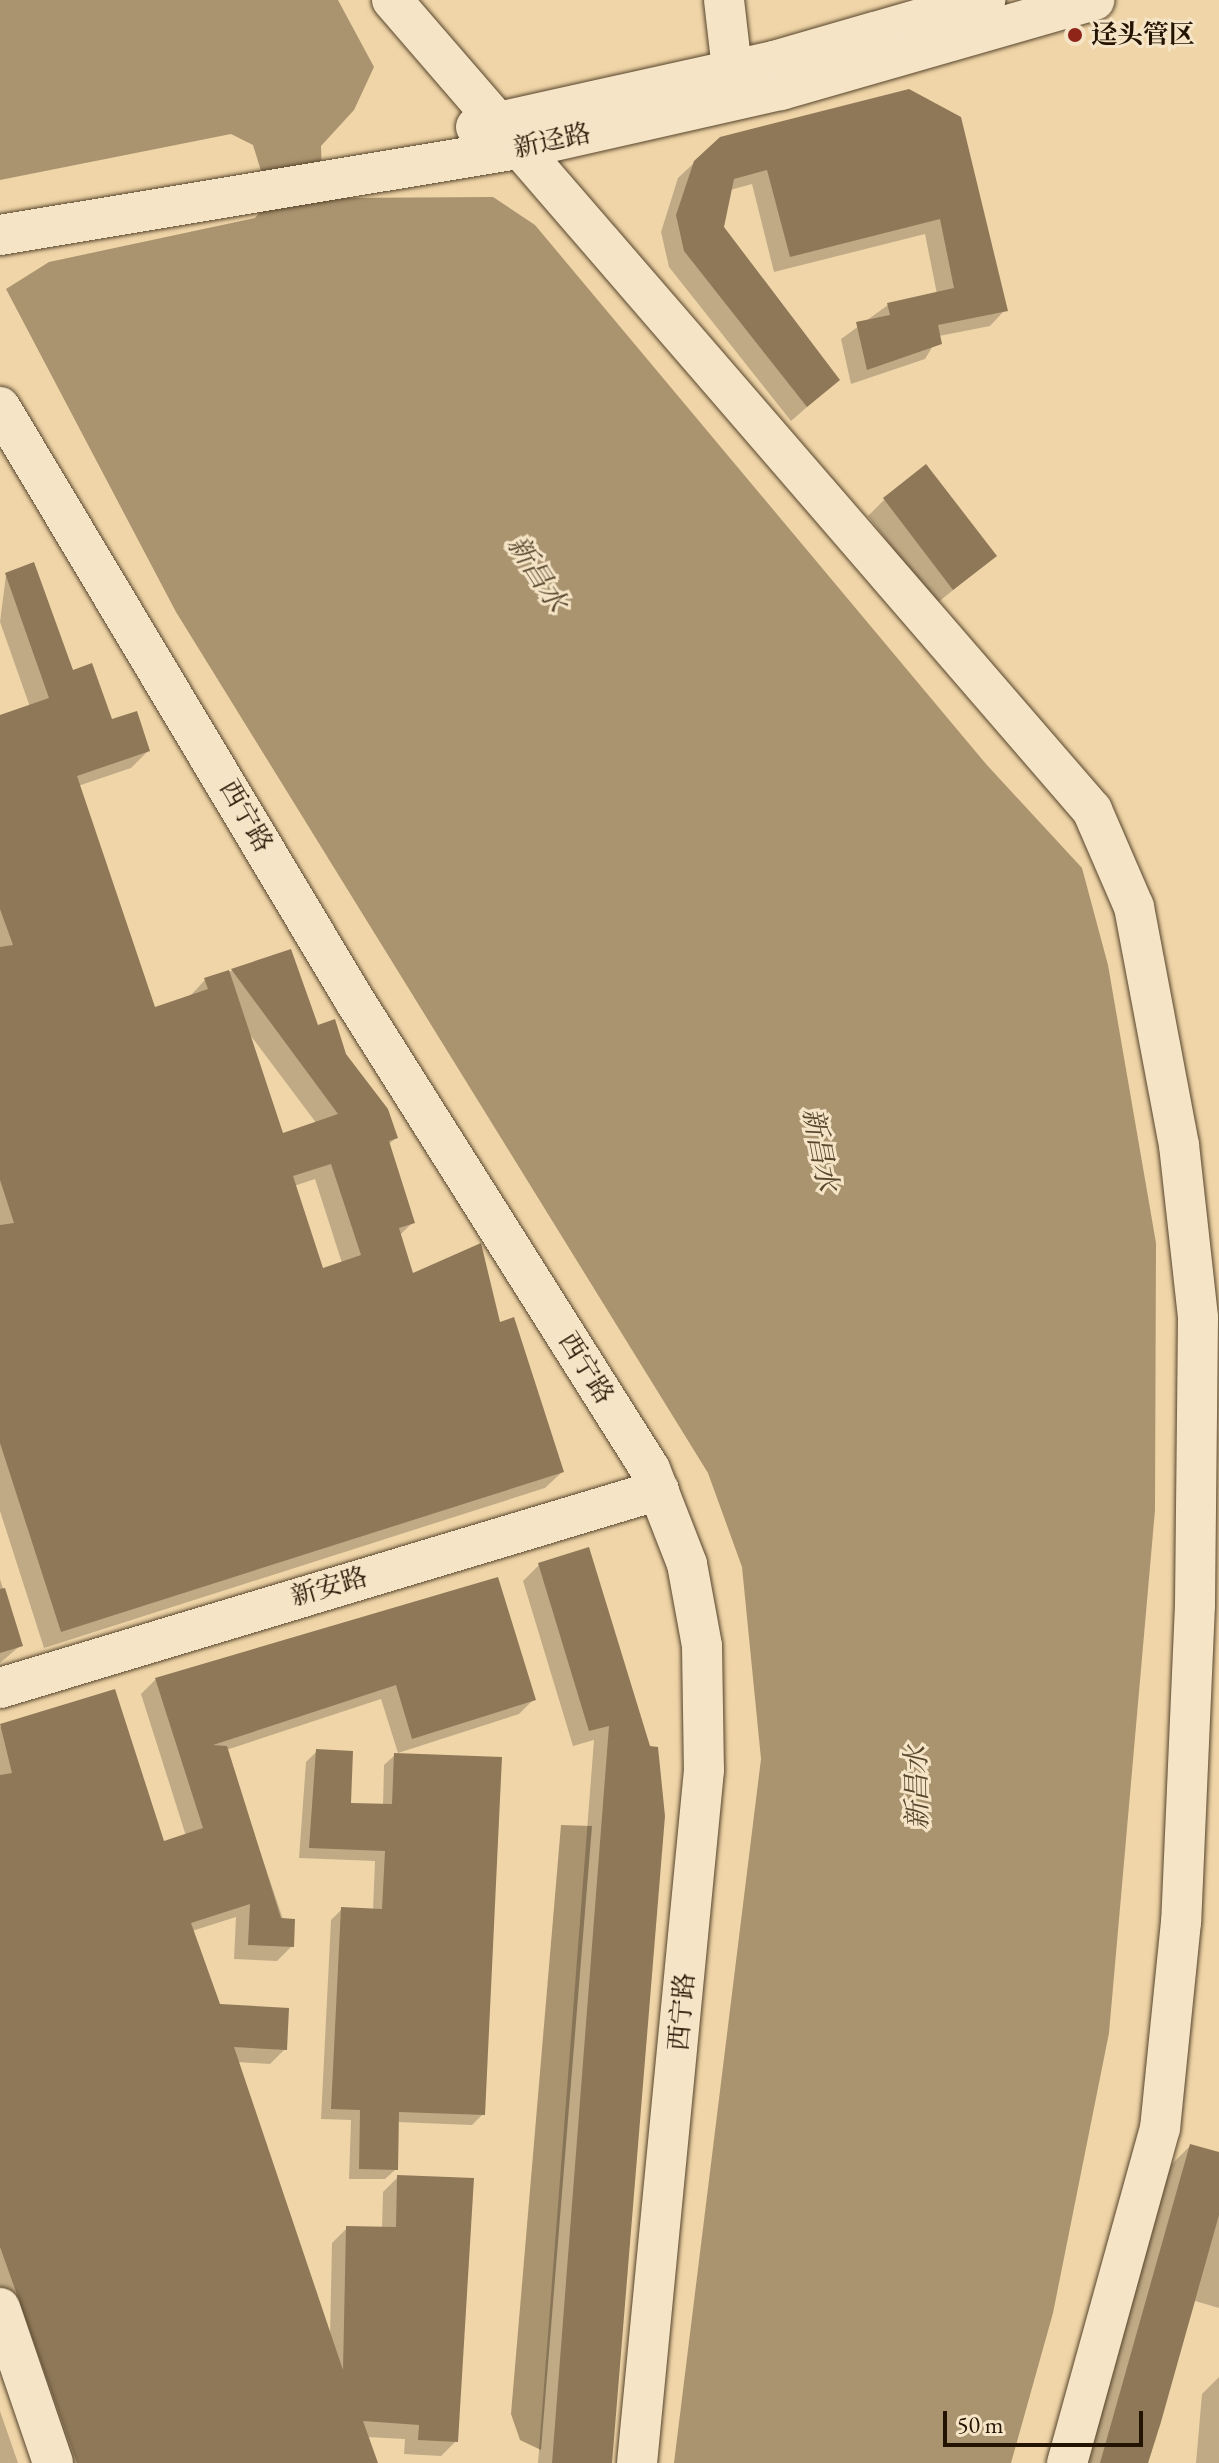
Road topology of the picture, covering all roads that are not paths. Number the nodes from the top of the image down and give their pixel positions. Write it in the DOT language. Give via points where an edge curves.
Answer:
graph roads {
  1 [pos="392,0"];
  2 [pos="724,0"];
  3 [pos="750,0"];
  4 [pos="985,0"];
  5 [pos="1094,0"];
  6 [pos="747,82"];
  7 [pos="511,135"];
  8 [pos="235,180"];
  9 [pos="0,213"];
  10 [pos="0,235"];
  11 [pos="0,407"];
  12 [pos="659,1490"];
  13 [pos="0,1688"];
  14 [pos="0,2308"];
  15 [pos="53,2463"];
  16 [pos="637,2463"];
  17 [pos="1067,2463"];
  1 -- 7 [label="street"];
  2 -- 6 [label="street"];
  3 -- 6 [label="street"];
  4 -- 6 [label="street, 新迳路"];
  5 -- 6 [label="street, 新迳路"];
  6 -- 7 [label="street, 新迳路"];
  7 -- 8 [label="street, 新迳路"];
  7 -- 17 [label="street" via="1092,810 1134,907 1179,1145 1198,1318 1195,1605 1181,1922 1160,2128"];
  8 -- 9 [label="street, 新迳路"];
  8 -- 10 [label="street, 新迳路"];
  11 -- 12 [label="street, 西宁路" via="355,1001"];
  12 -- 13 [label="street, 新安路"];
  12 -- 16 [label="street, 西宁路" via="696,1605 706,1729"];
  14 -- 15 [label="street"];
}
